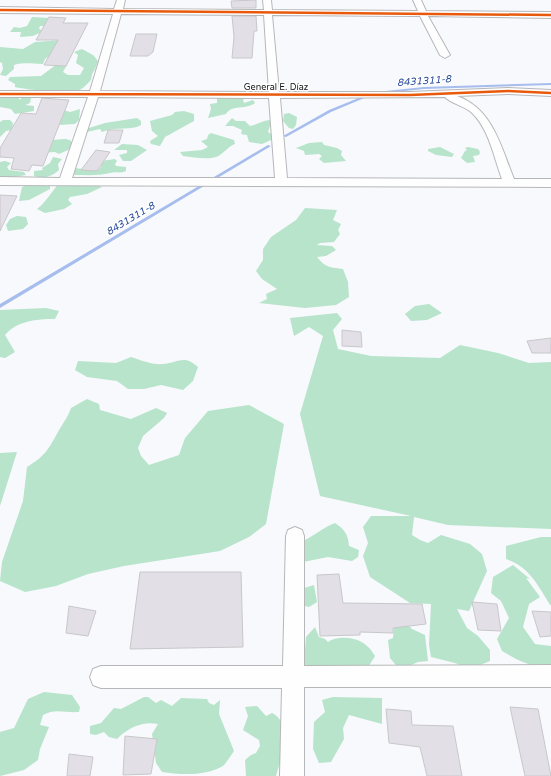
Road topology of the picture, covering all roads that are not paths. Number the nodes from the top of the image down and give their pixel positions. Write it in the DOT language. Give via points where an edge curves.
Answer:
graph roads {
  1 [pos="121,0"];
  2 [pos="268,0"];
  3 [pos="417,0"];
  4 [pos="0,10"];
  5 [pos="116,14"];
  6 [pos="0,15"];
  7 [pos="268,15"];
  8 [pos="551,15"];
  9 [pos="424,17"];
  10 [pos="445,55"];
  11 [pos="551,93"];
  12 [pos="0,94"];
  13 [pos="94,95"];
  14 [pos="274,95"];
  15 [pos="444,95"];
  16 [pos="0,181"];
  17 [pos="65,181"];
  18 [pos="281,182"];
  19 [pos="509,183"];
  20 [pos="551,184"];
  21 [pos="295,536"];
  22 [pos="294,675"];
  23 [pos="101,676"];
  24 [pos="551,676"];
  25 [pos="292,776"];
  1 -- 5 [label="street"];
  2 -- 7 [label="street"];
  3 -- 9 [label="street"];
  4 -- 5 [label="street"];
  5 -- 6 [label="street"];
  5 -- 7 [label="street"];
  5 -- 13 [label="street"];
  7 -- 9 [label="street"];
  7 -- 14 [label="street"];
  8 -- 9 [label="street"];
  9 -- 10 [label="street"];
  11 -- 15 [label="street, General E. Díaz" via="508,91"];
  12 -- 13 [label="street, General E. Díaz"];
  13 -- 14 [label="street, General E. Díaz"];
  13 -- 17 [label="street"];
  14 -- 15 [label="street, General E. Díaz"];
  14 -- 18 [label="street"];
  15 -- 19 [label="street" via="465,102 478,112"];
  16 -- 17 [label="street"];
  17 -- 18 [label="street"];
  18 -- 19 [label="street"];
  19 -- 20 [label="street"];
  21 -- 22 [label="street"];
  22 -- 23 [label="street"];
  22 -- 24 [label="street"];
  22 -- 25 [label="street"];
}
